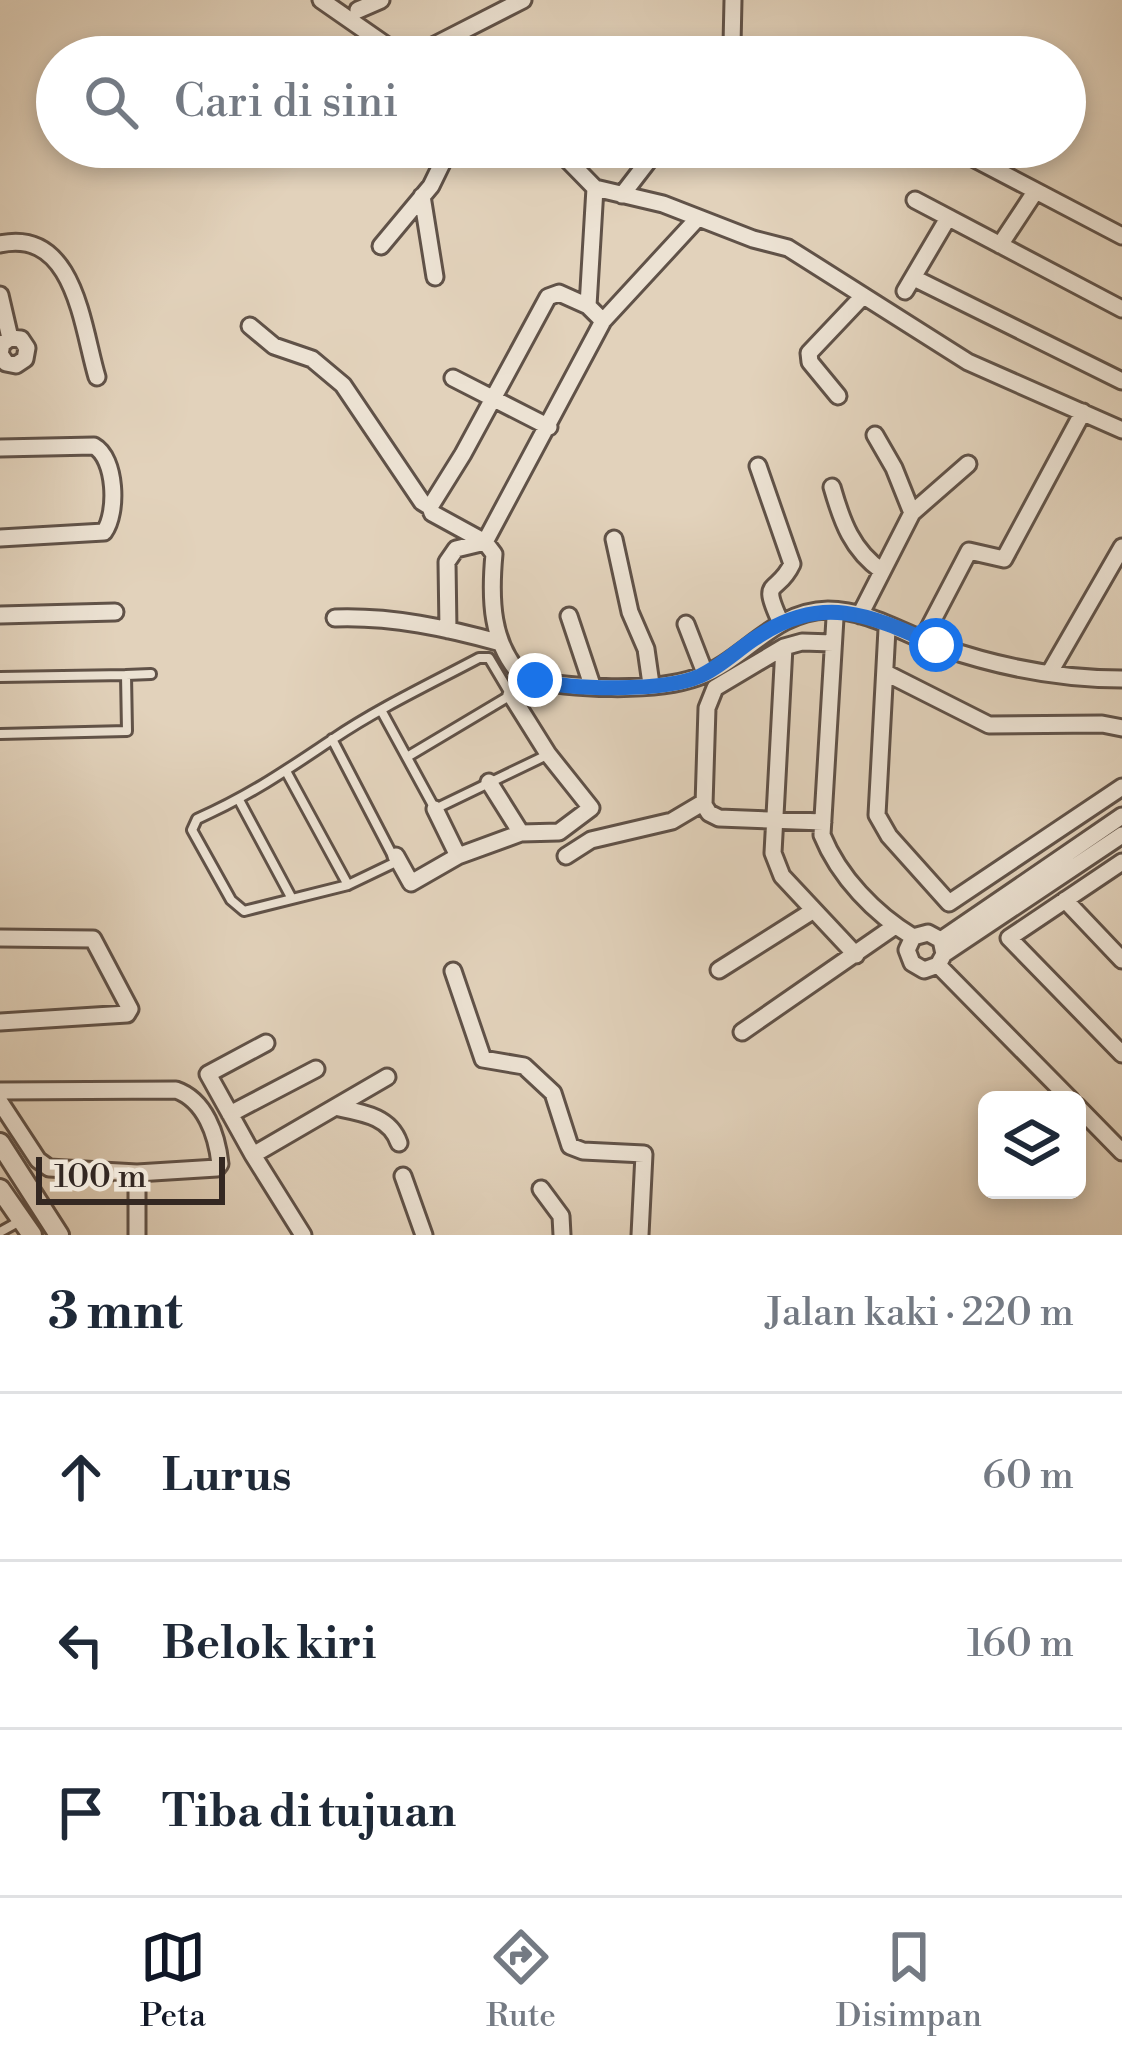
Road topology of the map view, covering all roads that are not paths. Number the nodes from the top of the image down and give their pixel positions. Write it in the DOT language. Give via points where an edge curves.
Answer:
graph roads {
  1 [pos="321,0"];
  2 [pos="381,0"];
  3 [pos="523,0"];
  4 [pos="733,0"];
  5 [pos="358,10"];
  6 [pos="373,36"];
  7 [pos="451,36"];
  8 [pos="732,36"];
  9 [pos="438,168"];
  10 [pos="575,168"];
  11 [pos="643,168"];
  12 [pos="991,168"];
  13 [pos="595,188"];
  14 [pos="1035,192"];
  15 [pos="622,195"];
  16 [pos="422,196"];
  17 [pos="915,200"];
  18 [pos="698,218"];
  19 [pos="948,218"];
  20 [pos="1122,236"];
  21 [pos="0,244"];
  22 [pos="1000,245"];
  23 [pos="381,246"];
  24 [pos="435,277"];
  25 [pos="0,295"];
  26 [pos="863,296"];
  27 [pos="588,306"];
  28 [pos="1122,309"];
  29 [pos="603,321"];
  30 [pos="250,326"];
  31 [pos="10,338"];
  32 [pos="97,377"];
  33 [pos="453,377"];
  34 [pos="1122,381"];
  35 [pos="838,396"];
  36 [pos="492,399"];
  37 [pos="1083,412"];
  38 [pos="1120,418"];
  39 [pos="549,427"];
  40 [pos="874,435"];
  41 [pos="0,448"];
  42 [pos="968,464"];
  43 [pos="758,466"];
  44 [pos="832,488"];
  45 [pos="430,507"];
  46 [pos="912,513"];
  47 [pos="0,538"];
  48 [pos="614,539"];
  49 [pos="485,542"];
  50 [pos="1122,547"];
  51 [pos="882,571"];
  52 [pos="116,612"];
  53 [pos="0,615"];
  54 [pos="860,615"];
  55 [pos="569,616"];
  56 [pos="835,618"];
  57 [pos="335,619"];
  58 [pos="781,623"];
  59 [pos="686,624"];
  60 [pos="887,629"];
  61 [pos="448,631"];
  62 [pos="923,639"];
  63 [pos="833,643"];
  64 [pos="501,644"];
  65 [pos="784,647"];
  66 [pos="1050,672"];
  67 [pos="705,673"];
  68 [pos="886,673"];
  69 [pos="152,674"];
  70 [pos="126,675"];
  71 [pos="0,676"];
  72 [pos="524,677"];
  73 [pos="1122,679"];
  74 [pos="651,684"];
  75 [pos="592,686"];
  76 [pos="511,695"];
  77 [pos="381,710"];
  78 [pos="1122,728"];
  79 [pos="0,734"];
  80 [pos="332,739"];
  81 [pos="548,754"];
  82 [pos="407,757"];
  83 [pos="287,773"];
  84 [pos="490,782"];
  85 [pos="1122,787"];
  86 [pos="239,800"];
  87 [pos="704,802"];
  88 [pos="435,809"];
  89 [pos="1122,816"];
  90 [pos="774,821"];
  91 [pos="823,823"];
  92 [pos="521,833"];
  93 [pos="1122,835"];
  94 [pos="396,856"];
  95 [pos="458,856"];
  96 [pos="566,856"];
  97 [pos="1121,864"];
  98 [pos="348,885"];
  99 [pos="290,897"];
  100 [pos="1065,900"];
  101 [pos="814,910"];
  102 [pos="895,926"];
  103 [pos="913,937"];
  104 [pos="0,938"];
  105 [pos="941,953"];
  106 [pos="856,955"];
  107 [pos="1122,960"];
  108 [pos="719,970"];
  109 [pos="453,971"];
  110 [pos="0,1022"];
  111 [pos="742,1032"];
  112 [pos="266,1042"];
  113 [pos="1122,1054"];
  114 [pos="316,1069"];
  115 [pos="387,1077"];
  116 [pos="0,1091"];
  117 [pos="1063,1091"];
  118 [pos="0,1102"];
  119 [pos="339,1108"];
  120 [pos="230,1114"];
  121 [pos="1086,1115"];
  122 [pos="0,1143"];
  123 [pos="399,1144"];
  124 [pos="1122,1152"];
  125 [pos="253,1155"];
  126 [pos="137,1173"];
  127 [pos="403,1176"];
  128 [pos="0,1189"];
  129 [pos="542,1189"];
  130 [pos="27,1227"];
  131 [pos="0,1232"];
  132 [pos="59,1235"];
  133 [pos="137,1235"];
  134 [pos="303,1235"];
  135 [pos="424,1235"];
  136 [pos="562,1235"];
  137 [pos="640,1235"];
  1 -- 6 [label="street"];
  2 -- 5 [label="street"];
  3 -- 7 [label="street"];
  4 -- 8 [label="street"];
  9 -- 16 [label="street"];
  10 -- 13 [label="street"];
  11 -- 15 [label="street"];
  12 -- 14 [label="street"];
  13 -- 15 [label="street"];
  13 -- 27 [label="street"];
  14 -- 20 [label="street"];
  14 -- 22 [label="street"];
  15 -- 18 [label="street"];
  16 -- 23 [label="street"];
  16 -- 24 [label="street"];
  17 -- 19 [label="street"];
  18 -- 26 [label="street" via="788,248"];
  18 -- 29 [label="street"];
  19 -- 22 [label="street"];
  19 -- 34 [label="street" via="909,285"];
  21 -- 32 [label="street" via="33,246 59,259"];
  22 -- 28 [label="street"];
  25 -- 31 [label="street"];
  26 -- 35 [label="street" via="809,353"];
  26 -- 37 [label="street" via="968,362"];
  27 -- 29 [label="street"];
  27 -- 36 [label="street" via="550,295"];
  29 -- 39 [label="street"];
  30 -- 45 [label="street" via="344,385"];
  33 -- 36 [label="street"];
  36 -- 39 [label="street"];
  36 -- 45 [label="street"];
  37 -- 38 [label="street"];
  37 -- 62 [label="street" via="1004,559 969,551"];
  39 -- 49 [label="street"];
  40 -- 46 [label="street"];
  41 -- 47 [label="street" via="103,450 112,510 104,532"];
  42 -- 46 [label="street"];
  43 -- 58 [label="street" via="792,565 769,592"];
  44 -- 51 [label="street" via="850,539"];
  45 -- 49 [label="street"];
  46 -- 51 [label="street"];
  48 -- 74 [label="street"];
  49 -- 61 [label="street" via="456,549 447,562"];
  49 -- 64 [label="street" via="494,554 490,597"];
  50 -- 66 [label="street"];
  51 -- 54 [label="street"];
  52 -- 53 [label="street"];
  54 -- 58 [label="street" via="826,610"];
  54 -- 62 [label="street"];
  55 -- 75 [label="street"];
  56 -- 63 [label="street"];
  57 -- 61 [label="street"];
  58 -- 67 [label="street"];
  59 -- 67 [label="street"];
  60 -- 68 [label="street"];
  61 -- 64 [label="street"];
  62 -- 66 [label="street" via="997,665"];
  63 -- 65 [label="street"];
  63 -- 91 [label="street"];
  64 -- 72 [label="street"];
  65 -- 87 [label="street" via="709,696"];
  65 -- 90 [label="street"];
  66 -- 73 [label="street"];
  67 -- 74 [label="street"];
  68 -- 78 [label="street" via="989,725"];
  68 -- 85 [label="street" via="877,815 949,903"];
  69 -- 70 [label="lane"];
  70 -- 71 [label="lane"];
  70 -- 79 [label="lane" via="128,731"];
  72 -- 75 [label="street"];
  72 -- 76 [label="lane"];
  74 -- 75 [label="street"];
  76 -- 77 [label="lane" via="489,658 479,658"];
  76 -- 81 [label="street"];
  76 -- 82 [label="lane"];
  77 -- 80 [label="lane"];
  77 -- 82 [label="lane"];
  80 -- 83 [label="lane"];
  80 -- 94 [label="lane"];
  81 -- 84 [label="lane"];
  81 -- 92 [label="street" via="591,808 559,832"];
  82 -- 88 [label="lane"];
  83 -- 86 [label="lane"];
  83 -- 98 [label="lane"];
  84 -- 88 [label="lane"];
  84 -- 92 [label="street"];
  86 -- 99 [label="lane"];
  86 -- 99 [label="lane" via="197,819 192,830 235,906 252,911"];
  87 -- 90 [label="street" via="719,818"];
  87 -- 96 [label="street" via="672,821 591,840"];
  88 -- 95 [label="street"];
  89 -- 105 [label="street"];
  90 -- 91 [label="street"];
  90 -- 101 [label="street" via="782,877"];
  91 -- 102 [label="street" via="835,866"];
  92 -- 95 [label="street"];
  93 -- 105 [label="street"];
  94 -- 95 [label="street" via="412,883"];
  94 -- 98 [label="lane" via="392,867"];
  97 -- 100 [label="street"];
  98 -- 99 [label="lane"];
  100 -- 107 [label="street"];
  100 -- 113 [label="street" via="1009,938"];
  101 -- 106 [label="street"];
  101 -- 108 [label="street"];
  102 -- 103 [label="street"];
  102 -- 106 [label="street"];
  103 -- 105 [label="street" via="928,932"];
  103 -- 105 [label="street" via="911,963 924,970"];
  104 -- 110 [label="street" via="93,940 130,1009"];
  105 -- 117 [label="street"];
  106 -- 111 [label="street"];
  109 -- 137 [label="street" via="483,1059 524,1066 553,1093 570,1146 644,1154"];
  112 -- 120 [label="street" via="208,1073"];
  114 -- 120 [label="street"];
  115 -- 119 [label="street"];
  116 -- 126 [label="street" via="193,1096 218,1168"];
  118 -- 126 [label="street" via="49,1168"];
  119 -- 123 [label="street" via="383,1122"];
  119 -- 125 [label="street"];
  120 -- 125 [label="street"];
  121 -- 124 [label="street"];
  122 -- 132 [label="street"];
  125 -- 134 [label="street"];
  126 -- 133 [label="street"];
  127 -- 135 [label="street"];
  128 -- 130 [label="street"];
  129 -- 136 [label="street"];
  130 -- 131 [label="lane"];
}
